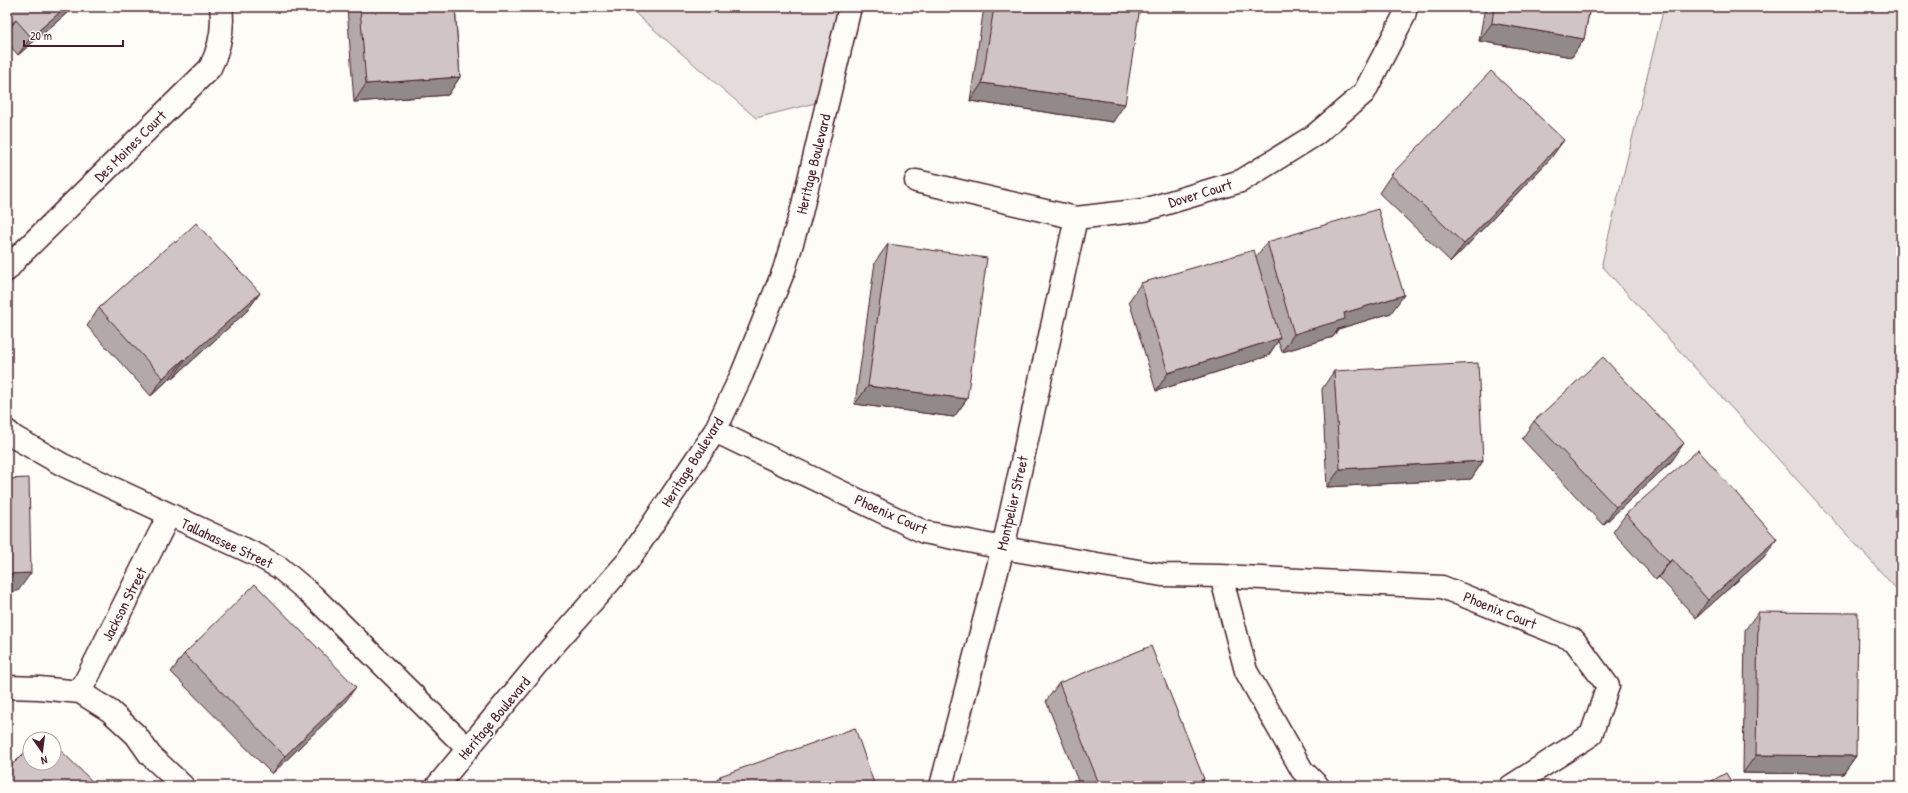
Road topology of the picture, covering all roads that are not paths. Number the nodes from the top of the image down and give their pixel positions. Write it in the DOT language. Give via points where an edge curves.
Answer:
graph roads {
  1 [pos="221,7"];
  2 [pos="850,7"];
  3 [pos="1406,7"];
  4 [pos="916,181"];
  5 [pos="1076,218"];
  6 [pos="7,270"];
  7 [pos="7,431"];
  8 [pos="715,431"];
  9 [pos="169,516"];
  10 [pos="1002,548"];
  11 [pos="1221,576"];
  12 [pos="7,687"];
  13 [pos="80,692"];
  14 [pos="468,749"];
  15 [pos="183,786"];
  16 [pos="437,786"];
  17 [pos="941,786"];
  18 [pos="1318,786"];
  19 [pos="1511,786"];
  1 -- 6 [label="street, Des Moines Court" via="223,25 218,53 210,68"];
  2 -- 8 [label="street, Heritage Boulevard" via="801,213 784,270 742,374"];
  3 -- 5 [label="street, Dover Court" via="1404,16 1364,93 1315,135 1241,181 1144,210"];
  4 -- 5 [label="street, Dover Court"];
  5 -- 10 [label="street, Montpelier Street"];
  7 -- 9 [label="street, Tallahassee Street" via="63,465"];
  8 -- 10 [label="street, Phoenix Court" via="924,532"];
  8 -- 14 [label="street, Heritage Boulevard" via="628,562 552,647"];
  9 -- 13 [label="street, Jackson Street"];
  9 -- 14 [label="street, Tallahassee Street" via="280,568 313,596"];
  10 -- 11 [label="street, Phoenix Court" via="1162,574"];
  10 -- 17 [label="street, Montpelier Street"];
  11 -- 18 [label="street" via="1246,671 1302,770"];
  11 -- 19 [label="street, Phoenix Court" via="1442,587 1574,640 1608,686 1590,735"];
  12 -- 13 [label="street"];
  13 -- 15 [label="street" via="110,711"];
  14 -- 16 [label="street, Heritage Boulevard"];
}
